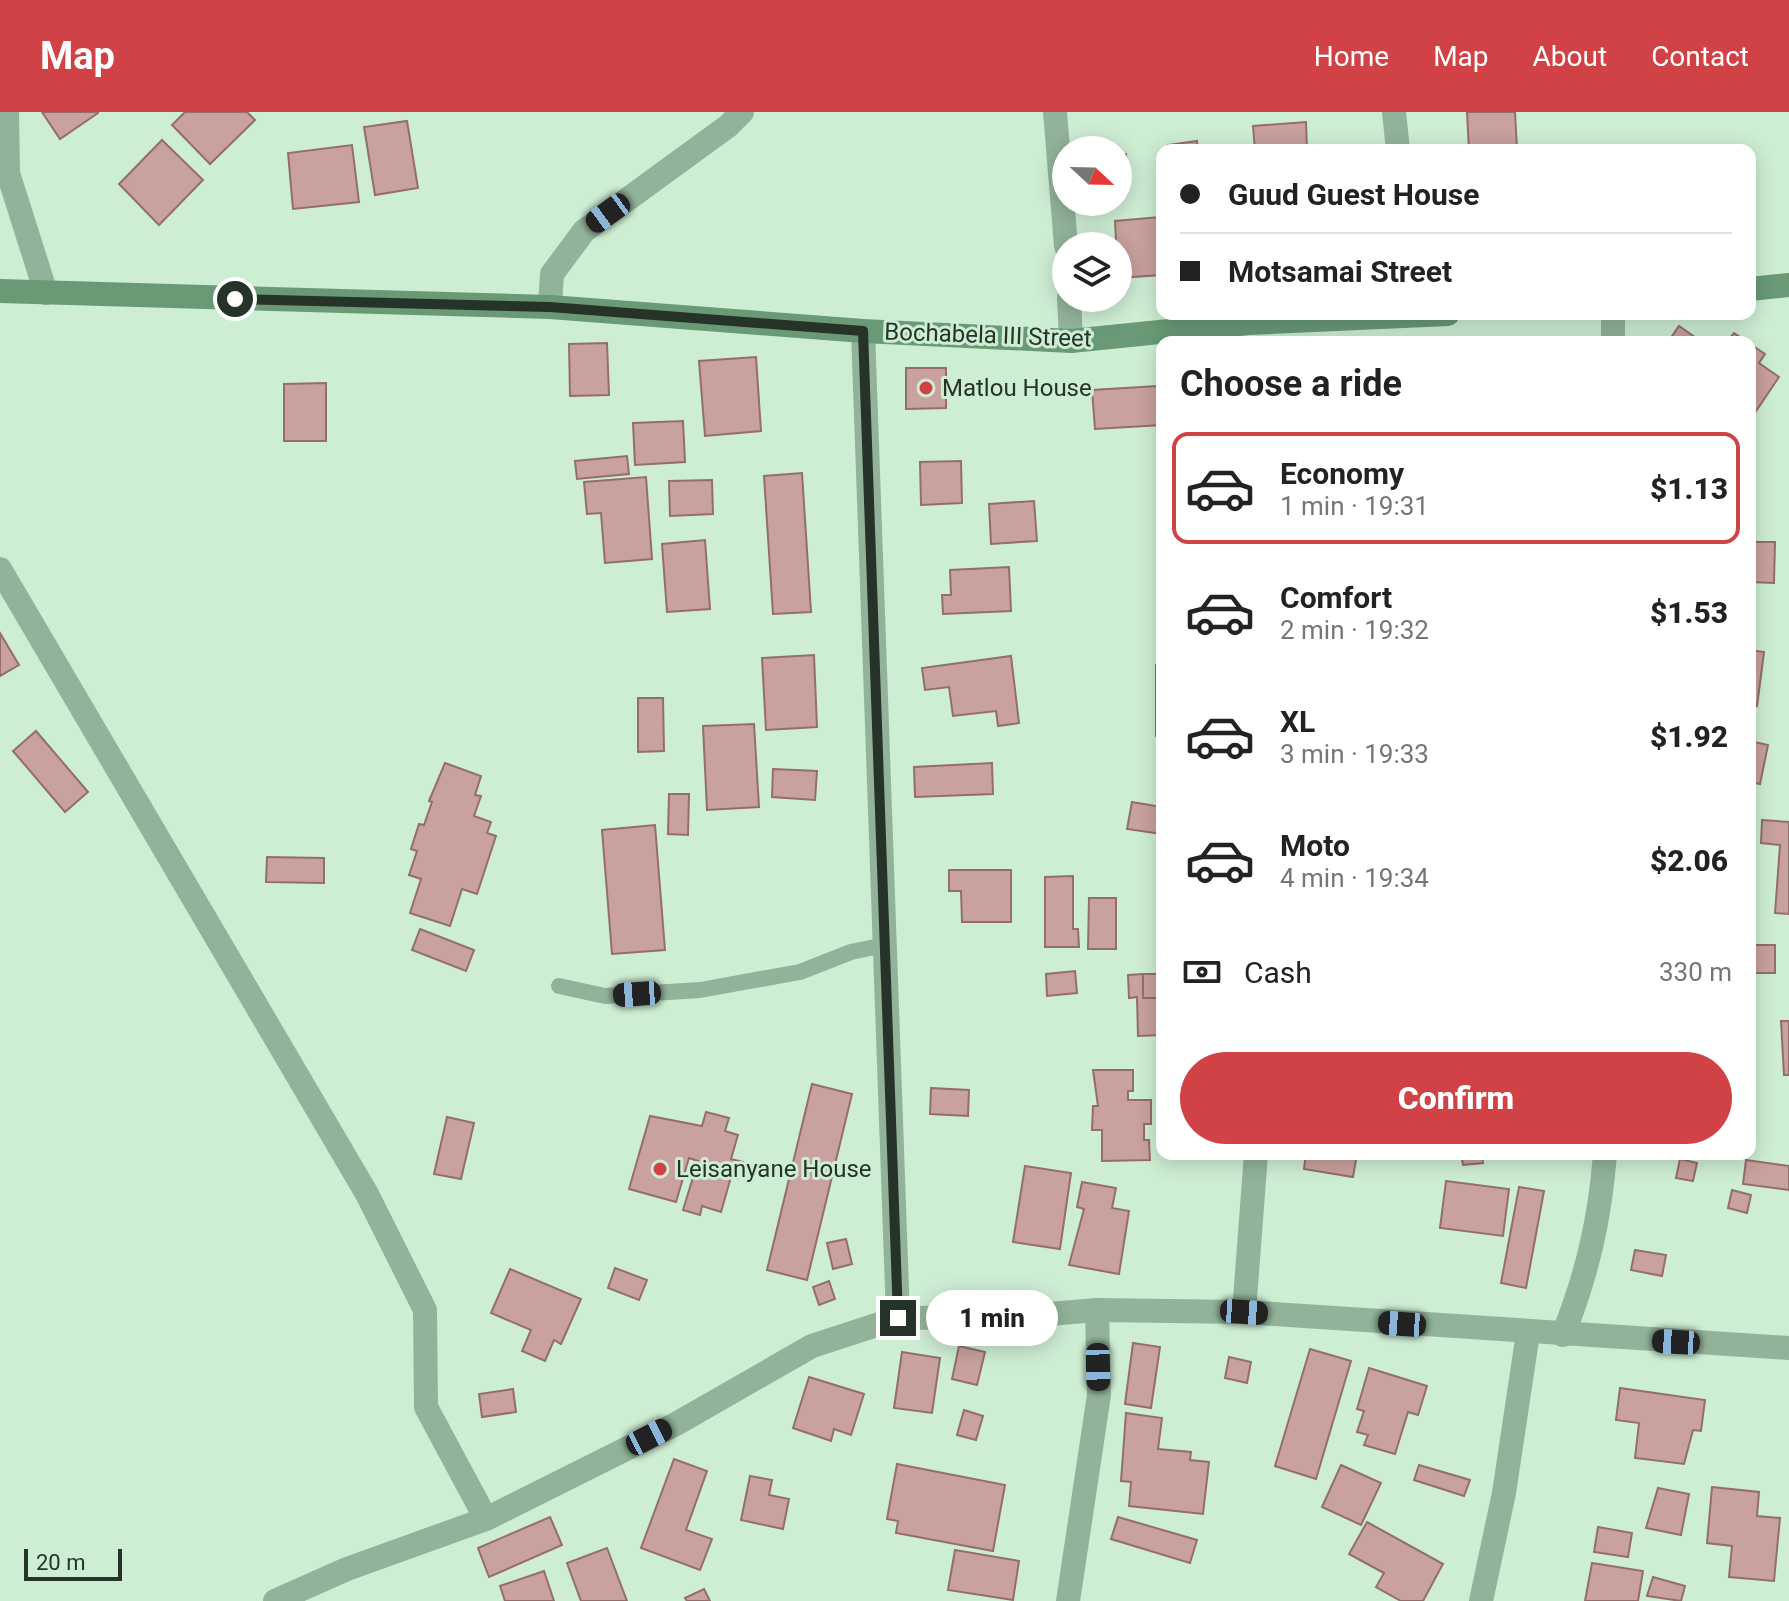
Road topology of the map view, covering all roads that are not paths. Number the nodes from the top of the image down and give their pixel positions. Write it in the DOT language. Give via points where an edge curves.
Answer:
graph roads {
  1 [pos="7,112"];
  2 [pos="742,112"];
  3 [pos="1055,112"];
  4 [pos="1394,112"];
  5 [pos="1397,144"];
  6 [pos="1065,232"];
  7 [pos="1789,285"];
  8 [pos="1756,288"];
  9 [pos="0,291"];
  10 [pos="46,293"];
  11 [pos="550,307"];
  12 [pos="1070,312"];
  13 [pos="1366,320"];
  14 [pos="863,331"];
  15 [pos="1248,332"];
  16 [pos="1169,336"];
  17 [pos="1156,337"];
  18 [pos="1071,341"];
  19 [pos="0,569"];
  20 [pos="884,945"];
  21 [pos="559,986"];
  22 [pos="1256,1160"];
  23 [pos="1604,1160"];
  24 [pos="1097,1310"];
  25 [pos="1244,1312"];
  26 [pos="898,1318"];
  27 [pos="1528,1333"];
  28 [pos="1563,1335"];
  29 [pos="1789,1348"];
  30 [pos="486,1519"];
  31 [pos="275,1601"];
  32 [pos="1068,1601"];
  33 [pos="1481,1601"];
  1 -- 10 [label="street" via="8,173"];
  2 -- 11 [label="street" via="584,231 552,274"];
  3 -- 6 [label="street"];
  4 -- 5 [label="street"];
  7 -- 8 [label="street"];
  9 -- 10 [label="street, Bochabela III Street"];
  10 -- 11 [label="street, Bochabela III Street"];
  11 -- 14 [label="street, Bochabela III Street"];
  12 -- 18 [label="street"];
  13 -- 15 [label="street, Bochabela III Street"];
  14 -- 18 [label="street, Bochabela III Street"];
  14 -- 20 [label="street"];
  15 -- 16 [label="street, Bochabela III Street"];
  17 -- 18 [label="street, Bochabela III Street"];
  19 -- 30 [label="street" via="367,1194 425,1310 426,1407"];
  20 -- 21 [label="lane" via="800,972 700,990 605,996"];
  20 -- 26 [label="street"];
  22 -- 25 [label="street"];
  23 -- 28 [label="street" via="1600,1214 1585,1279"];
  24 -- 25 [label="street"];
  24 -- 26 [label="street"];
  24 -- 32 [label="street" via="1099,1395"];
  25 -- 27 [label="street"];
  26 -- 30 [label="street" via="812,1346 676,1424"];
  27 -- 28 [label="street"];
  27 -- 33 [label="street"];
  28 -- 29 [label="street"];
  30 -- 31 [label="street"];
}
